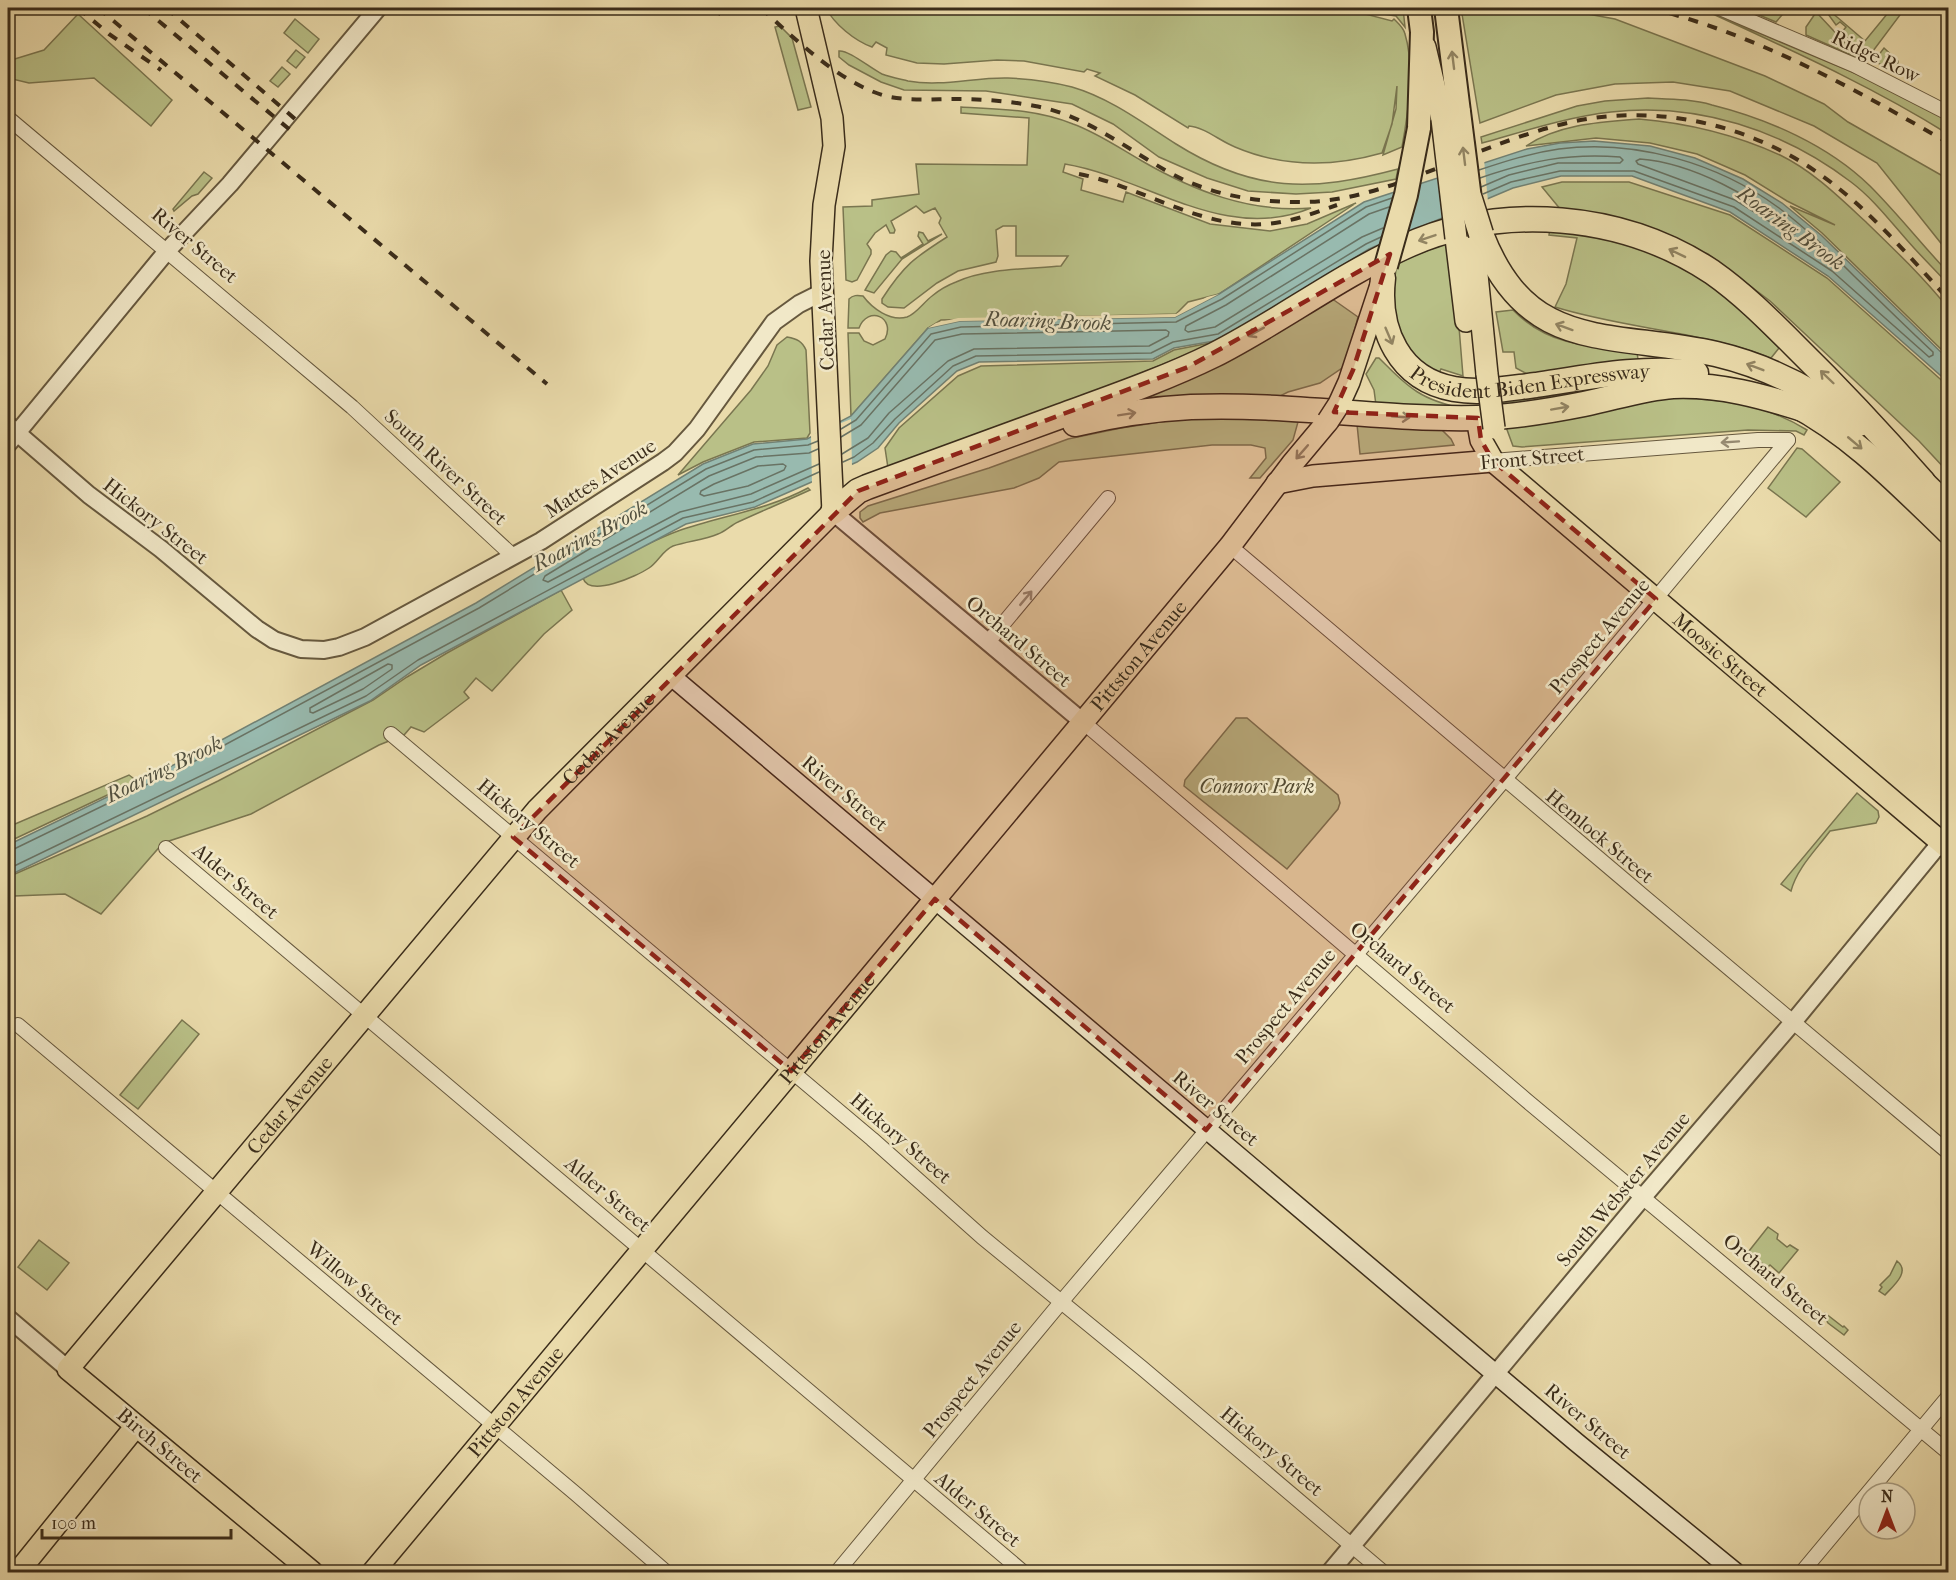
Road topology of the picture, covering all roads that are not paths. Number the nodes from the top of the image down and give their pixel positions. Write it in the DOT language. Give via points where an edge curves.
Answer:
graph roads {
  1 [pos="378,8"];
  2 [pos="1419,8"];
  3 [pos="1446,8"];
  4 [pos="1720,8"];
  5 [pos="808,16"];
  6 [pos="1422,32"];
  7 [pos="1948,113"];
  8 [pos="1450,115"];
  9 [pos="8,118"];
  10 [pos="1470,199"];
  11 [pos="1470,236"];
  12 [pos="167,251"];
  13 [pos="1385,272"];
  14 [pos="823,292"];
  15 [pos="352,407"];
  16 [pos="1806,410"];
  17 [pos="10,434"];
  18 [pos="1788,440"];
  19 [pos="1493,461"];
  20 [pos="1923,482"];
  21 [pos="1277,483"];
  22 [pos="1108,498"];
  23 [pos="1948,507"];
  24 [pos="833,512"];
  25 [pos="1948,531"];
  26 [pos="1230,546"];
  27 [pos="513,556"];
  28 [pos="1656,599"];
  29 [pos="352,642"];
  30 [pos="988,642"];
  31 [pos="670,675"];
  32 [pos="1083,722"];
  33 [pos="391,734"];
  34 [pos="1504,780"];
  35 [pos="513,837"];
  36 [pos="1946,841"];
  37 [pos="166,848"];
  38 [pos="935,899"];
  39 [pos="1354,954"];
  40 [pos="364,1014"];
  41 [pos="1794,1021"];
  42 [pos="18,1024"];
  43 [pos="791,1071"];
  44 [pos="1206,1130"];
  45 [pos="1948,1152"];
  46 [pos="216,1191"];
  47 [pos="1643,1197"];
  48 [pos="643,1249"];
  49 [pos="1062,1301"];
  50 [pos="8,1318"];
  51 [pos="68,1369"];
  52 [pos="1496,1373"];
  53 [pos="1948,1397"];
  54 [pos="136,1426"];
  55 [pos="495,1426"];
  56 [pos="1922,1429"];
  57 [pos="1948,1452"];
  58 [pos="915,1480"];
  59 [pos="1352,1546"];
  60 [pos="18,1572"];
  61 [pos="312,1572"];
  62 [pos="373,1572"];
  63 [pos="666,1572"];
  64 [pos="837,1572"];
  65 [pos="1023,1572"];
  66 [pos="1330,1572"];
  67 [pos="1383,1572"];
  68 [pos="1735,1572"];
  69 [pos="1802,1572"];
  1 -- 12 [label="street" via="230,184"];
  2 -- 6 [label="highway, President Biden Expressway"];
  8 -- 3 [label="highway, one-way"];
  4 -- 7 [label="street, Ridge Row" via="1854,65"];
  5 -- 14 [label="main road, Cedar Avenue" via="834,134 824,205"];
  6 -- 8 [label="main road"];
  6 -- 13 [label="highway, President Biden Expressway, bridge" via="1419,128"];
  10 -- 8 [label="highway, one-way, bridge"];
  8 -- 11 [label="main road, bridge"];
  9 -- 12 [label="street, River Street"];
  10 -- 11 [label="highway, President Biden Expressway, bridge"];
  11 -- 19 [label="main road" via="1486,429 1481,440"];
  20 -- 11 [label="highway, President Biden Expressway, one-way" via="1856,422 1773,374 1718,355 1583,333 1540,315 1509,286"];
  12 -- 15 [label="street, River Street"];
  12 -- 17 [label="street"];
  13 -- 16 [label="highway, President Biden Expressway, one-way" via="1381,291 1383,318 1396,351 1413,370 1445,387 1500,390 1636,371 1672,370 1750,385"];
  13 -- 21 [label="main road, Pittston Avenue, one-way" via="1351,376 1334,413"];
  14 -- 24 [label="main road, Cedar Avenue"];
  14 -- 27 [label="street, Mattes Avenue" via="774,322 697,429 675,453"];
  15 -- 27 [label="street, South River Street"];
  24 -- 16 [label="highway, one-way" via="1048,432 1149,411 1261,408 1481,418 1554,410 1645,390 1687,386 1740,391"];
  16 -- 25 [label="highway, President Biden Expressway, one-way" via="1862,449"];
  17 -- 29 [label="street, Hickory Street" via="274,640 301,649 324,650"];
  18 -- 19 [label="street, Front Street, one-way"];
  18 -- 28 [label="street, Prospect Avenue"];
  19 -- 21 [label="main road, Front Street" via="1313,476"];
  19 -- 28 [label="main road, Moosic Street"];
  20 -- 23 [label="highway, President Biden Expressway"];
  20 -- 24 [label="highway, one-way" via="1851,401 1761,312 1711,272 1675,251 1616,230 1556,220 1517,219 1462,227 1404,247 1188,367 867,487"];
  21 -- 26 [label="main road, Pittston Avenue"];
  30 -- 22 [label="street, one-way"];
  24 -- 30 [label="street, Orchard Street"];
  24 -- 31 [label="main road, Cedar Avenue"];
  26 -- 32 [label="main road, Pittston Avenue"];
  26 -- 34 [label="street, Hemlock Street"];
  27 -- 29 [label="street, Mattes Avenue"];
  28 -- 34 [label="street, Prospect Avenue"];
  28 -- 36 [label="main road, Moosic Street"];
  30 -- 32 [label="street, Orchard Street"];
  31 -- 35 [label="main road, Cedar Avenue"];
  31 -- 38 [label="main road, River Street"];
  32 -- 38 [label="main road, Pittston Avenue"];
  32 -- 39 [label="street, Orchard Street"];
  33 -- 35 [label="street, Hickory Street"];
  34 -- 39 [label="street, Prospect Avenue"];
  34 -- 41 [label="street, Hemlock Street"];
  35 -- 40 [label="main road, Cedar Avenue"];
  35 -- 43 [label="street, Hickory Street"];
  36 -- 41 [label="street, South Webster Avenue"];
  37 -- 40 [label="street, Alder Street"];
  38 -- 43 [label="main road, Pittston Avenue"];
  38 -- 44 [label="main road, River Street"];
  39 -- 44 [label="street, Prospect Avenue"];
  39 -- 47 [label="street, Orchard Street"];
  40 -- 46 [label="main road, Cedar Avenue"];
  40 -- 48 [label="street, Alder Street"];
  41 -- 45 [label="street, Hemlock Street"];
  41 -- 47 [label="street, South Webster Avenue"];
  42 -- 46 [label="street, Willow Street"];
  43 -- 48 [label="main road, Pittston Avenue"];
  43 -- 49 [label="street, Hickory Street"];
  44 -- 49 [label="street, Prospect Avenue"];
  44 -- 52 [label="main road, River Street"];
  46 -- 51 [label="main road, Cedar Avenue"];
  46 -- 55 [label="street, Willow Street"];
  47 -- 52 [label="street, South Webster Avenue"];
  47 -- 56 [label="street, Orchard Street"];
  48 -- 55 [label="main road, Pittston Avenue"];
  48 -- 58 [label="street, Alder Street"];
  49 -- 58 [label="street, Prospect Avenue"];
  49 -- 59 [label="street, Hickory Street"];
  50 -- 51 [label="street, Birch Street"];
  51 -- 54 [label="main road, Birch Street"];
  52 -- 59 [label="street, South Webster Avenue"];
  52 -- 68 [label="main road, River Street"];
  53 -- 56 [label="street"];
  54 -- 60 [label="main road"];
  54 -- 61 [label="main road, Birch Street"];
  55 -- 62 [label="main road, Pittston Avenue"];
  55 -- 63 [label="street, Willow Street"];
  56 -- 57 [label="street, Orchard Street"];
  56 -- 69 [label="street"];
  58 -- 64 [label="street, Prospect Avenue"];
  58 -- 65 [label="street, Alder Street"];
  59 -- 66 [label="street, South Webster Avenue"];
  59 -- 67 [label="street, Hickory Street"];
}
